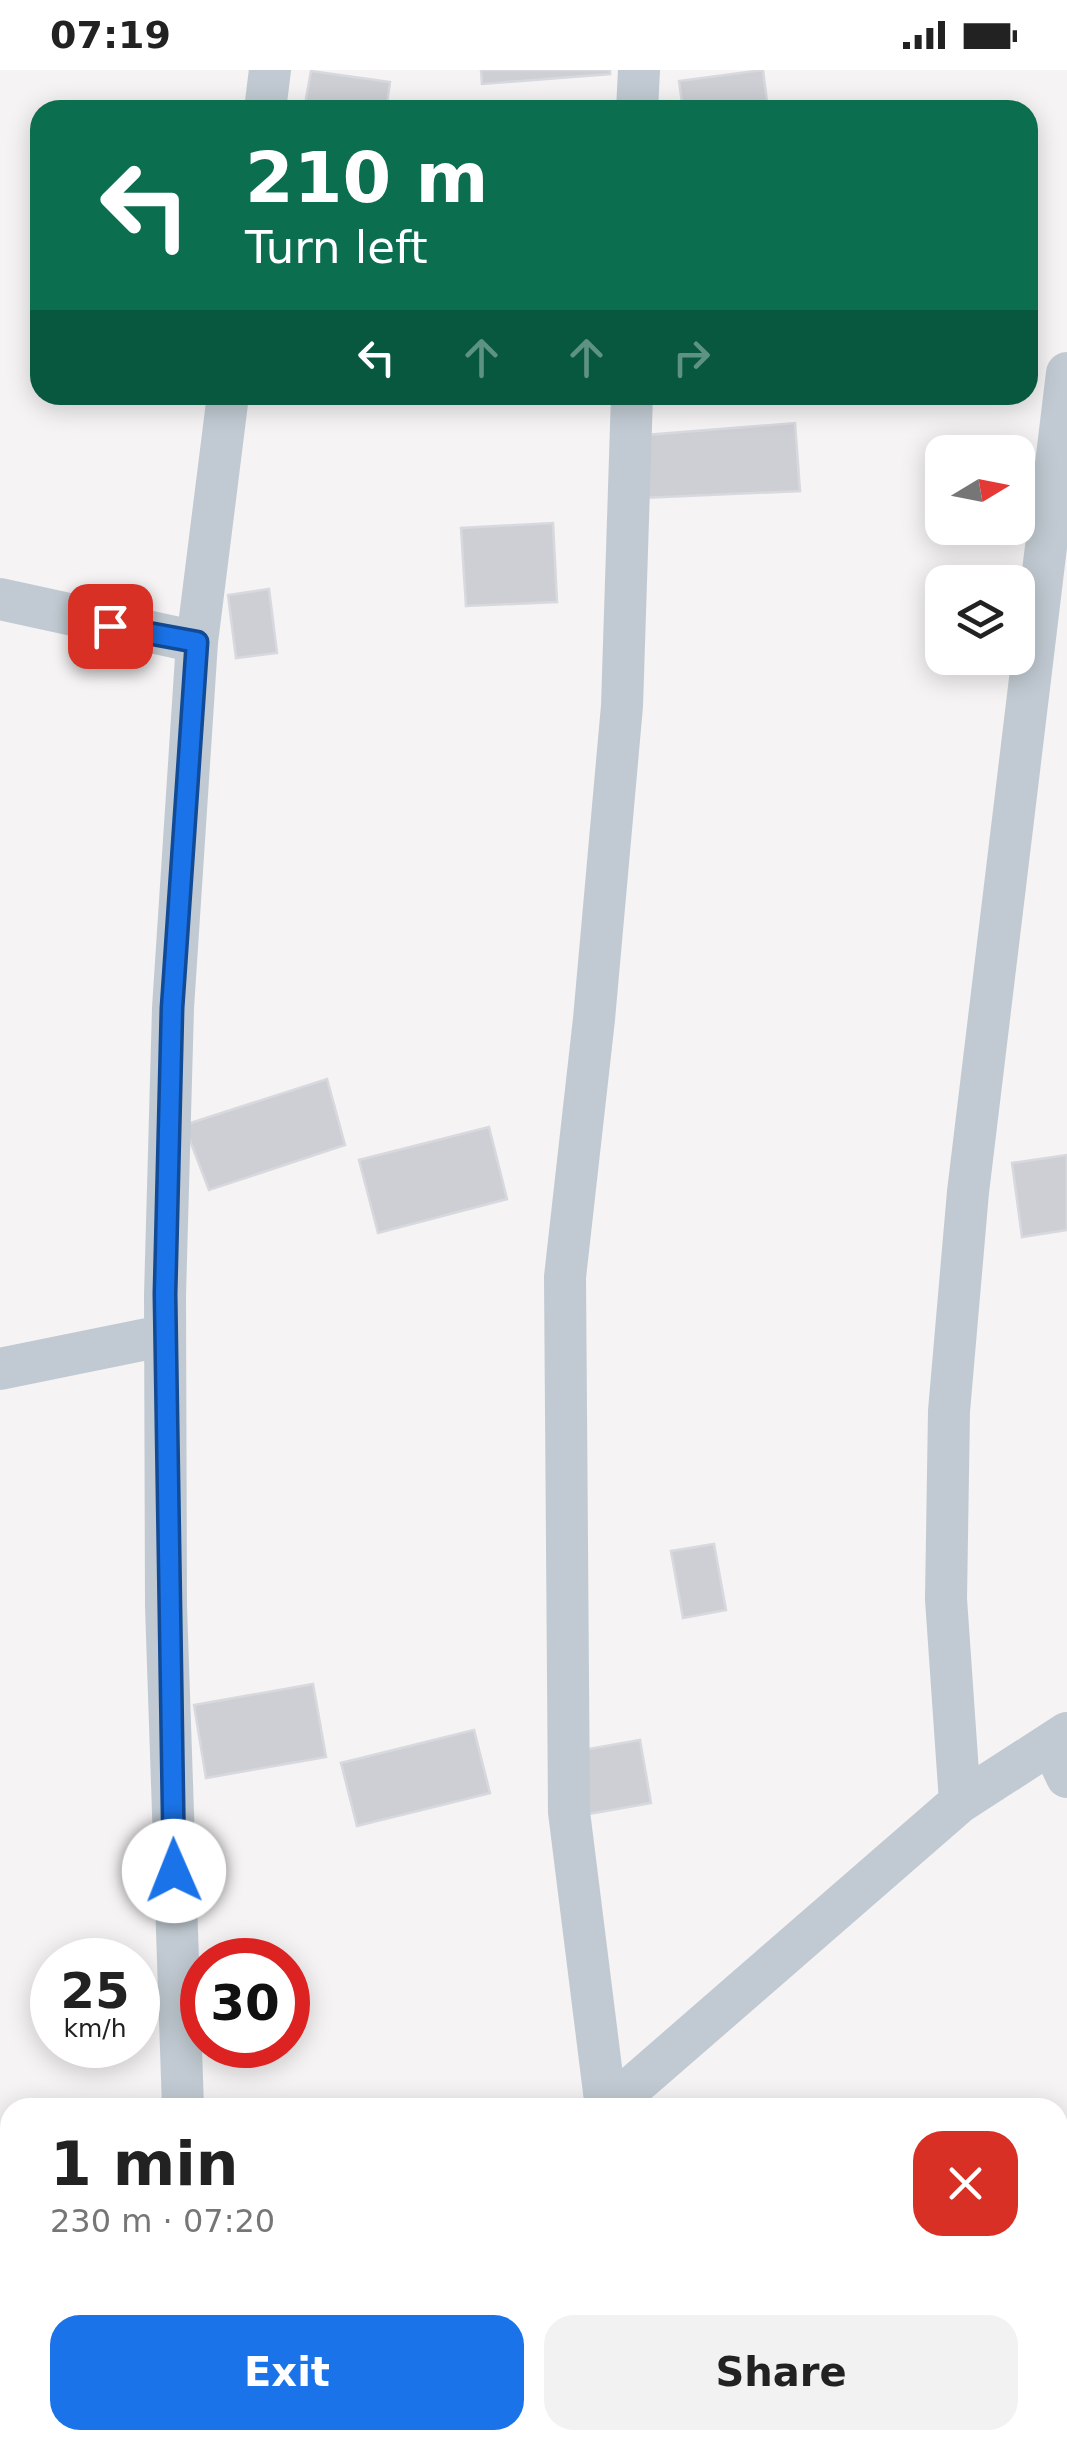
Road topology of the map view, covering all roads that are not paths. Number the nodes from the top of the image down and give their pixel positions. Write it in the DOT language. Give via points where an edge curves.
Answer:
graph roads {
  1 [pos="270,70"];
  2 [pos="639,70"];
  3 [pos="266,100"];
  4 [pos="637,100"];
  5 [pos="1067,374"];
  6 [pos="227,405"];
  7 [pos="632,405"];
  8 [pos="0,599"];
  9 [pos="197,642"];
  10 [pos="152,1338"];
  11 [pos="0,1370"];
  12 [pos="1062,1752"];
  13 [pos="960,1802"];
  14 [pos="184,2098"];
  15 [pos="605,2098"];
  16 [pos="622,2098"];
  1 -- 3 [label="street"];
  2 -- 4 [label="street"];
  5 -- 13 [label="street" via="968,1192 950,1412 946,1599"];
  6 -- 9 [label="street"];
  7 -- 15 [label="street" via="622,706 564,1277 569,1812"];
  8 -- 9 [label="street"];
  9 -- 14 [label="street" via="172,1008 165,1294 166,1606"];
  10 -- 11 [label="street"];
  12 -- 13 [label="street"];
  13 -- 16 [label="street"];
}
